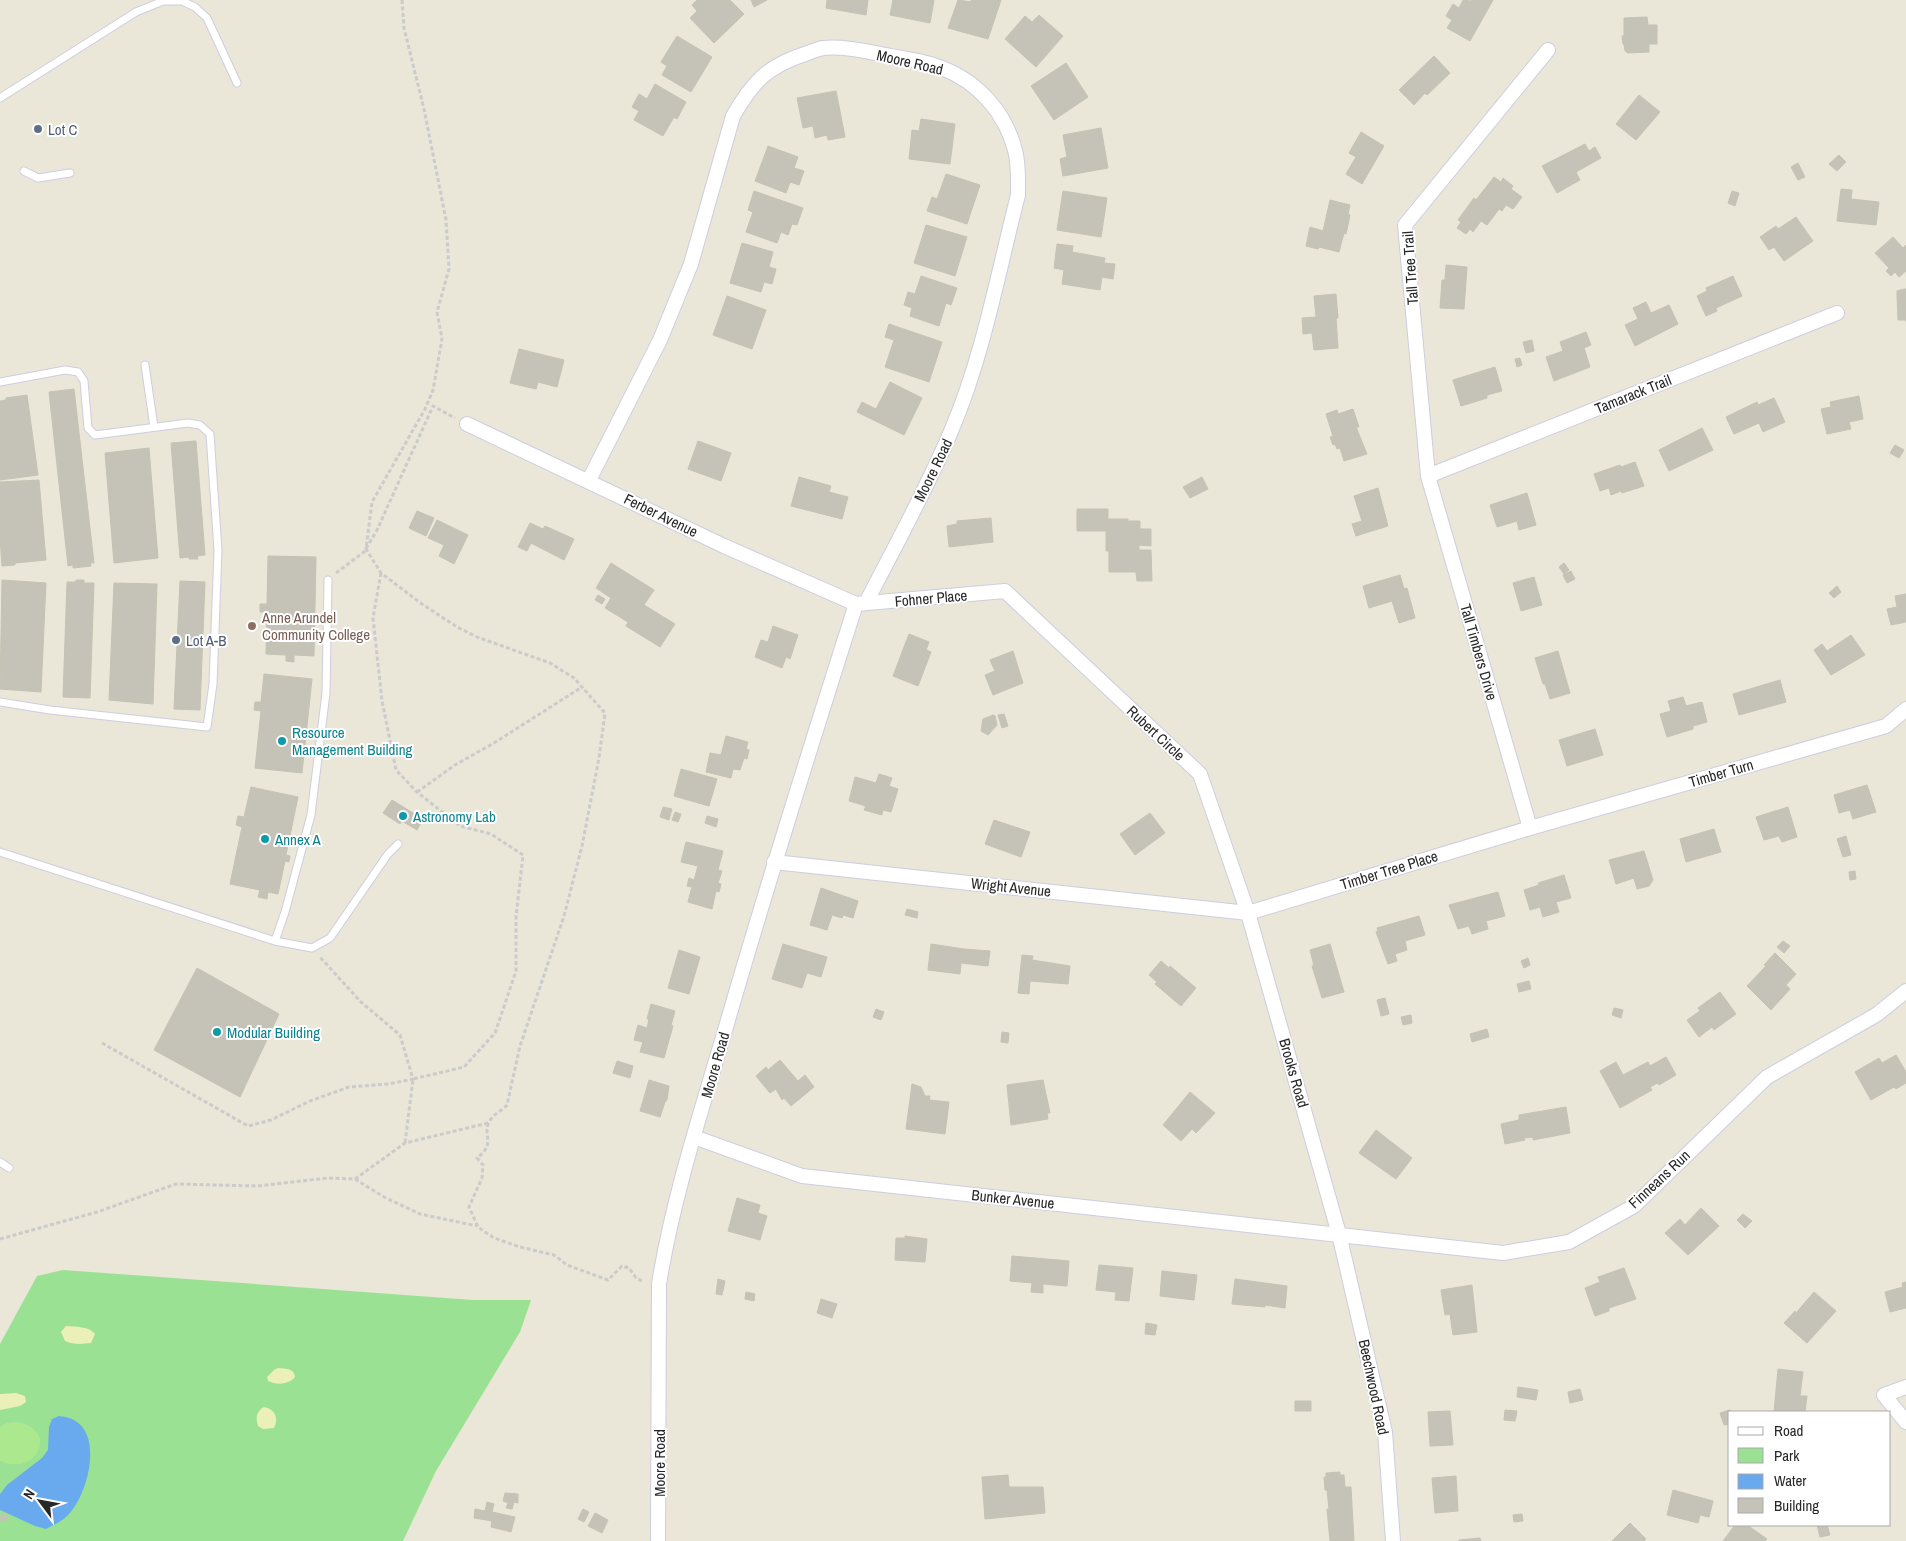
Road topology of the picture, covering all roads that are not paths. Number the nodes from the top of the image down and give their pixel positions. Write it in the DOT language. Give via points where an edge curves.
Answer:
graph roads {
  1 [pos="1548,50"];
  2 [pos="237,83"];
  3 [pos="0,98"];
  4 [pos="24,171"];
  5 [pos="70,173"];
  6 [pos="1837,313"];
  7 [pos="145,365"];
  8 [pos="0,382"];
  9 [pos="467,424"];
  10 [pos="154,427"];
  11 [pos="1428,476"];
  12 [pos="589,480"];
  13 [pos="328,580"];
  14 [pos="1005,591"];
  15 [pos="861,604"];
  16 [pos="0,702"];
  17 [pos="1906,709"];
  18 [pos="1530,828"];
  19 [pos="398,844"];
  20 [pos="0,852"];
  21 [pos="774,862"];
  22 [pos="1248,913"];
  23 [pos="275,941"];
  24 [pos="1906,991"];
  25 [pos="694,1137"];
  26 [pos="0,1162"];
  27 [pos="9,1168"];
  28 [pos="1339,1234"];
  29 [pos="1906,1387"];
  30 [pos="1906,1422"];
  31 [pos="658,1541"];
  32 [pos="1393,1541"];
  1 -- 11 [label="street, Tall Tree Trail" via="1405,225"];
  2 -- 3 [label="lane" via="207,18 195,7 182,2 163,1 136,12"];
  4 -- 5 [label="lane" via="38,178"];
  6 -- 11 [label="street, Tamarack Trail"];
  7 -- 10 [label="lane"];
  8 -- 10 [label="lane" via="65,370 78,372 84,381 88,428 95,436"];
  9 -- 12 [label="street, Ferber Avenue"];
  10 -- 16 [label="lane" via="188,423 200,425 210,434 218,550 213,684 207,727"];
  11 -- 18 [label="street, Tall Timbers Drive"];
  12 -- 15 [label="street, Ferber Avenue" via="724,546"];
  12 -- 15 [label="street, Moore Road" via="660,340 690,264 733,116 759,78 787,60 822,48 852,49 941,67 977,88 995,108 1015,150 1018,195 975,365 952,428 930,478"];
  13 -- 23 [label="lane" via="326,693 311,815"];
  14 -- 15 [label="street, Fohner Place"];
  14 -- 22 [label="street, Rubert Circle" via="1200,774"];
  15 -- 21 [label="street, Moore Road"];
  17 -- 18 [label="street, Timber Turn" via="1886,726"];
  18 -- 22 [label="street, Timber Tree Place"];
  19 -- 23 [label="lane" via="330,938 312,948"];
  20 -- 23 [label="lane"];
  21 -- 22 [label="street, Wright Avenue"];
  21 -- 25 [label="street, Moore Road"];
  22 -- 28 [label="street, Brooks Road"];
  24 -- 28 [label="street, Finneans Run" via="1876,1015 1766,1077 1634,1206 1569,1242 1503,1253"];
  25 -- 28 [label="street, Bunker Avenue" via="802,1176"];
  25 -- 31 [label="street, Moore Road" via="666,1243 659,1284"];
  26 -- 27 [label="lane"];
  28 -- 32 [label="street, Beechwood Road" via="1385,1432"];
  29 -- 30 [label="street" via="1884,1395"];
}
